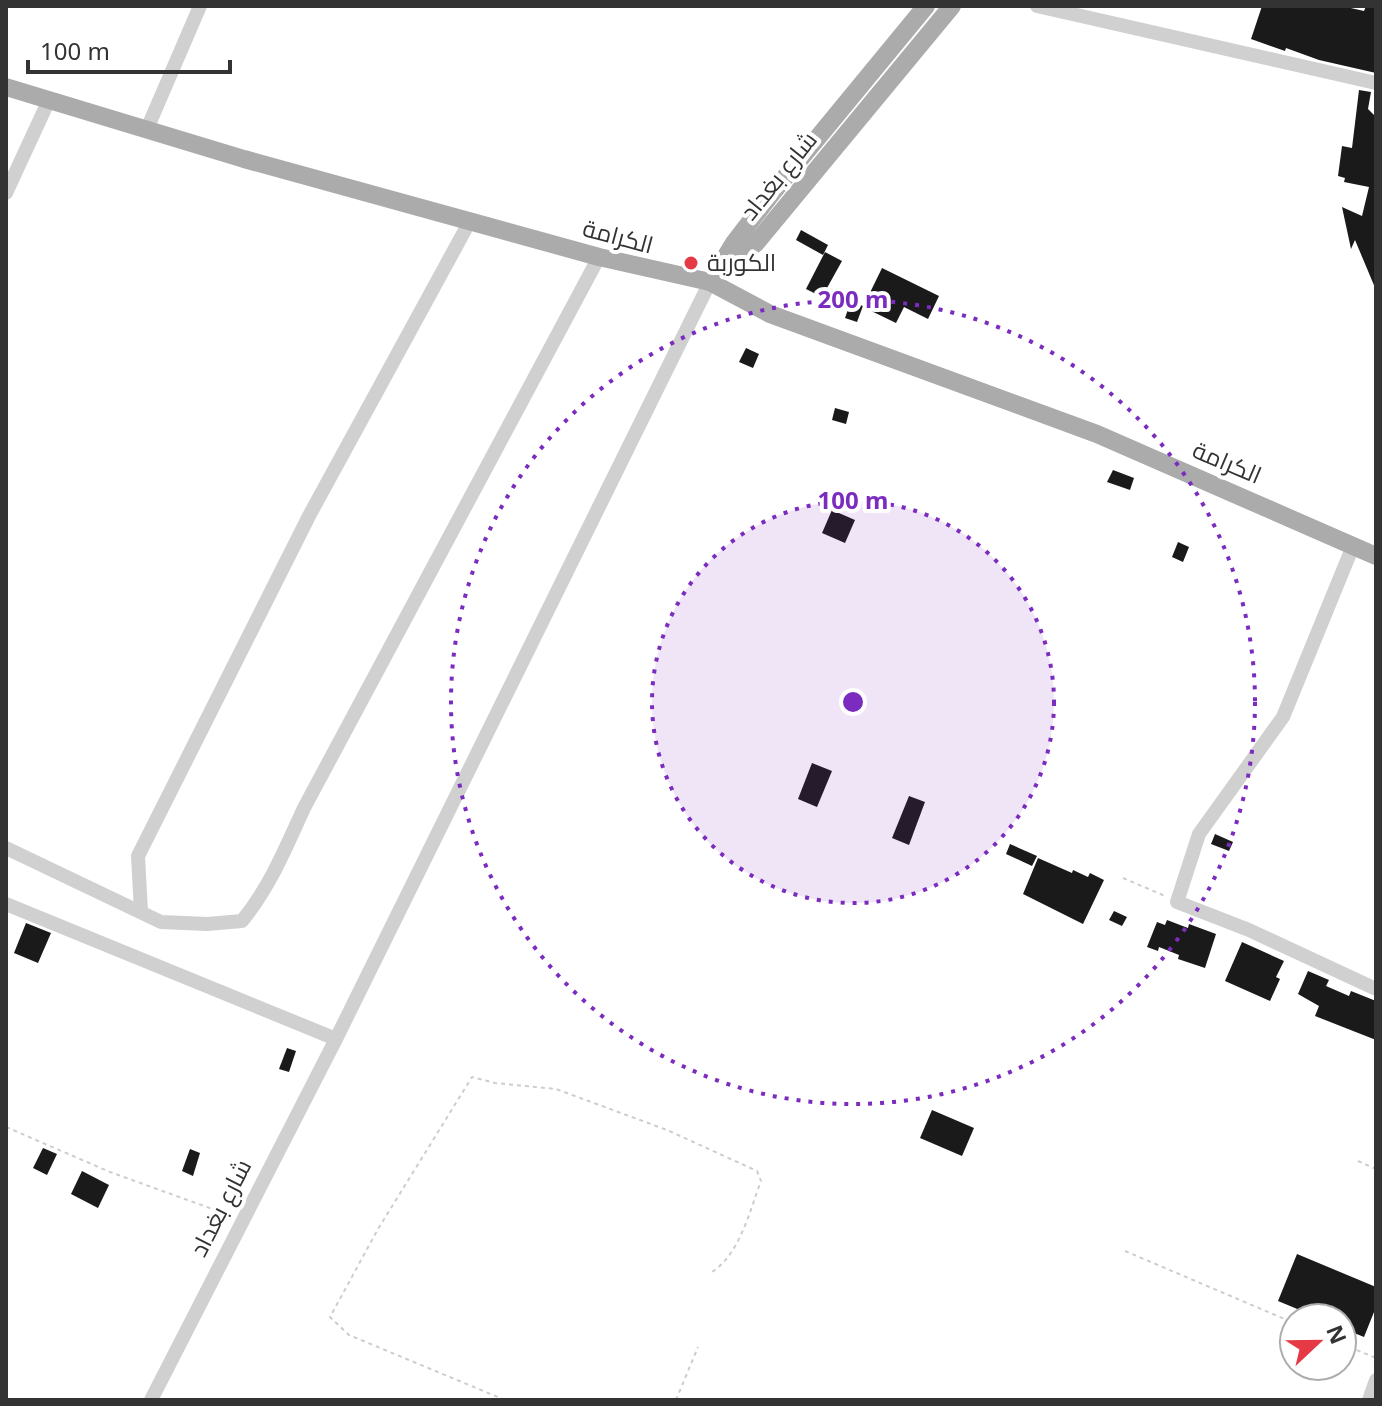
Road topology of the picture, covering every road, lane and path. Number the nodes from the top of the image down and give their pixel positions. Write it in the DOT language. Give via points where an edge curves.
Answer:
graph roads {
  1 [pos="200,6"];
  2 [pos="926,6"];
  3 [pos="952,6"];
  4 [pos="1037,6"];
  5 [pos="1376,83"];
  6 [pos="6,87"];
  7 [pos="49,100"];
  8 [pos="147,129"];
  9 [pos="6,193"];
  10 [pos="470,221"];
  11 [pos="599,257"];
  12 [pos="724,263"];
  13 [pos="710,282"];
  14 [pos="1353,546"];
  15 [pos="1376,556"];
  16 [pos="6,848"];
  17 [pos="1123,878"];
  18 [pos="1177,902"];
  19 [pos="6,904"];
  20 [pos="141,912"];
  21 [pos="1376,989"];
  22 [pos="336,1039"];
  23 [pos="6,1127"];
  24 [pos="1358,1161"];
  25 [pos="1376,1169"];
  26 [pos="241,1220"];
  27 [pos="1125,1251"];
  28 [pos="710,1273"];
  29 [pos="1278,1316"];
  30 [pos="698,1347"];
  31 [pos="1376,1380"];
  32 [pos="151,1400"];
  33 [pos="505,1400"];
  34 [pos="676,1400"];
  35 [pos="1369,1400"];
  1 -- 8 [label="street"];
  2 -- 12 [label="main road, شارع بغداد" via="773,192"];
  3 -- 12 [label="main road, شارع بغداد" via="756,243"];
  4 -- 5 [label="street"];
  6 -- 7 [label="main road, الكرامة"];
  7 -- 8 [label="main road, الكرامة"];
  7 -- 9 [label="street"];
  8 -- 10 [label="main road, الكرامة"];
  10 -- 11 [label="main road, الكرامة"];
  10 -- 20 [label="street" via="309,516 138,856"];
  11 -- 13 [label="main road, الكرامة"];
  11 -- 20 [label="street" via="257,903 242,921 207,924 161,922"];
  12 -- 13 [label="main road"];
  13 -- 14 [label="main road, الكرامة" via="770,314 1097,434"];
  13 -- 22 [label="street, شارع بغداد"];
  14 -- 15 [label="main road, الكرامة"];
  14 -- 18 [label="street" via="1283,717 1199,834"];
  16 -- 20 [label="street"];
  17 -- 18 [label="path"];
  18 -- 21 [label="street"];
  19 -- 22 [label="street"];
  22 -- 26 [label="street, شارع بغداد"];
  23 -- 26 [label="path"];
  24 -- 25 [label="path"];
  26 -- 32 [label="street, شارع بغداد"];
  27 -- 29 [label="path"];
  28 -- 33 [label="path" via="723,1266 738,1239 761,1181 757,1171 556,1089 472,1077 330,1317 349,1335"];
  30 -- 34 [label="path"];
  31 -- 35 [label="street"];
}
